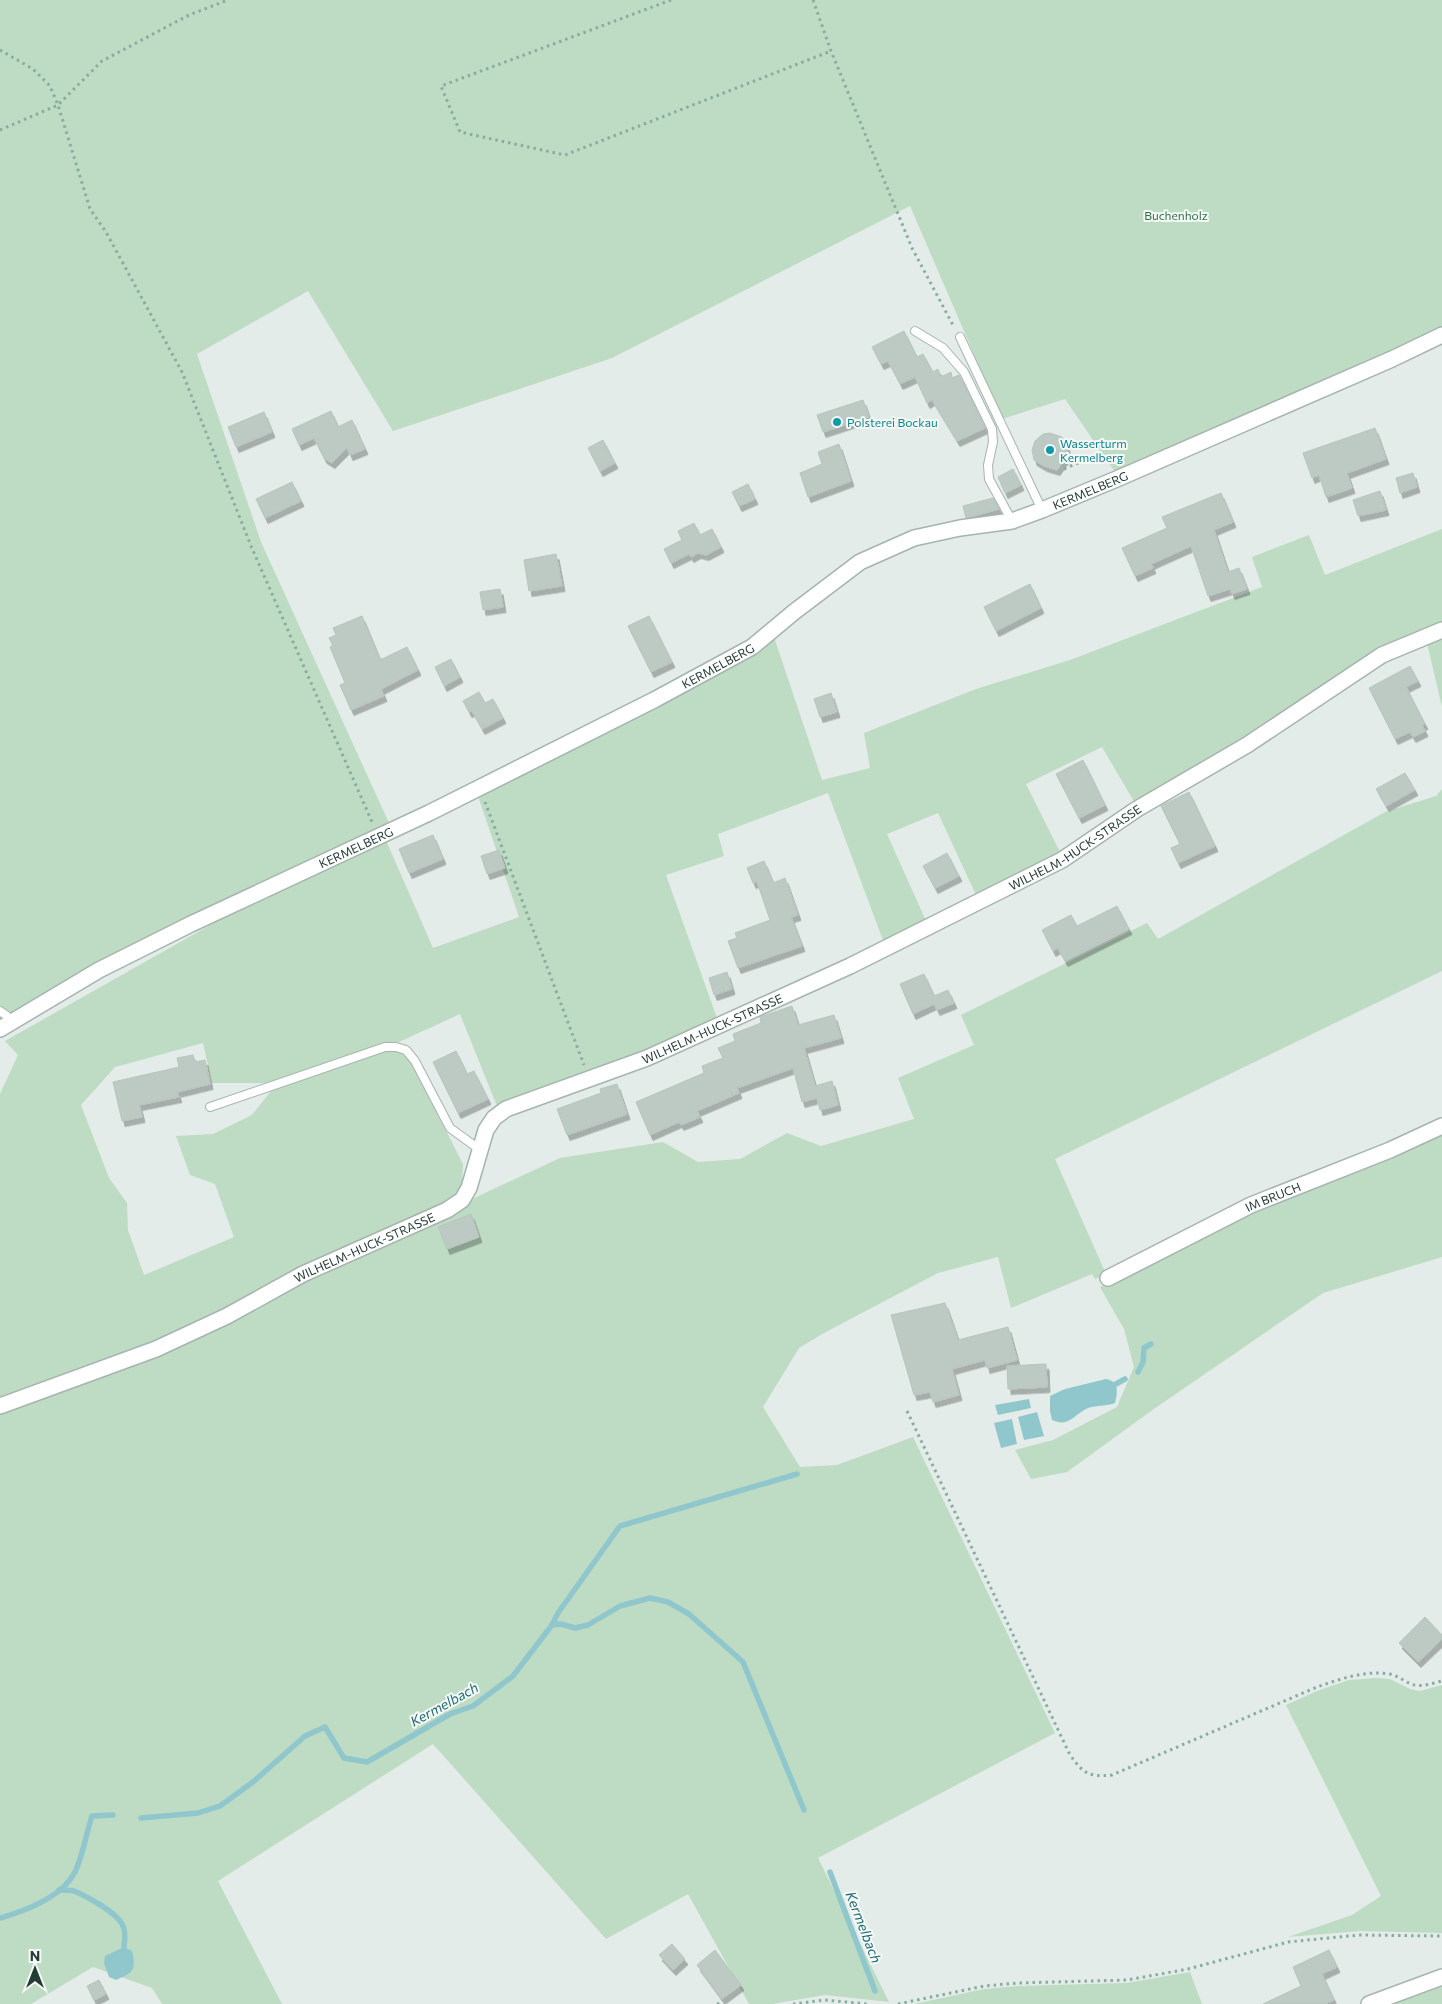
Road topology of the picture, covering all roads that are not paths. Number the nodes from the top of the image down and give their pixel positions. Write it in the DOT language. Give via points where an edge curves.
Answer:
graph roads {
  1 [pos="916,332"];
  2 [pos="1442,335"];
  3 [pos="960,337"];
  4 [pos="1042,510"];
  5 [pos="1012,521"];
  6 [pos="1442,630"];
  7 [pos="4,1021"];
  8 [pos="210,1107"];
  9 [pos="1442,1126"];
  10 [pos="479,1149"];
  11 [pos="1108,1278"];
  12 [pos="0,1406"];
  13 [pos="1442,1976"];
  14 [pos="1369,2004"];
  1 -- 5 [label="lane" via="943,348 964,372 992,429 989,479"];
  2 -- 4 [label="street, KERMELBERG"];
  3 -- 4 [label="lane"];
  4 -- 5 [label="street, KERMELBERG"];
  5 -- 7 [label="street, KERMELBERG" via="914,538 860,562 752,647 654,700 378,837 191,924"];
  6 -- 10 [label="street, WILHELM-HUCK-STRASSE" via="1382,655 1247,746 1136,809 1062,860 850,966 647,1058 506,1109 494,1118"];
  8 -- 10 [label="lane" via="384,1047 396,1047 406,1050 415,1061 450,1128"];
  9 -- 11 [label="street, IM BRUCH" via="1251,1205"];
  10 -- 12 [label="street, WILHELM-HUCK-STRASSE" via="469,1188 462,1200 447,1210 303,1274 227,1316 156,1349"];
  13 -- 14 [label="street"];
}
